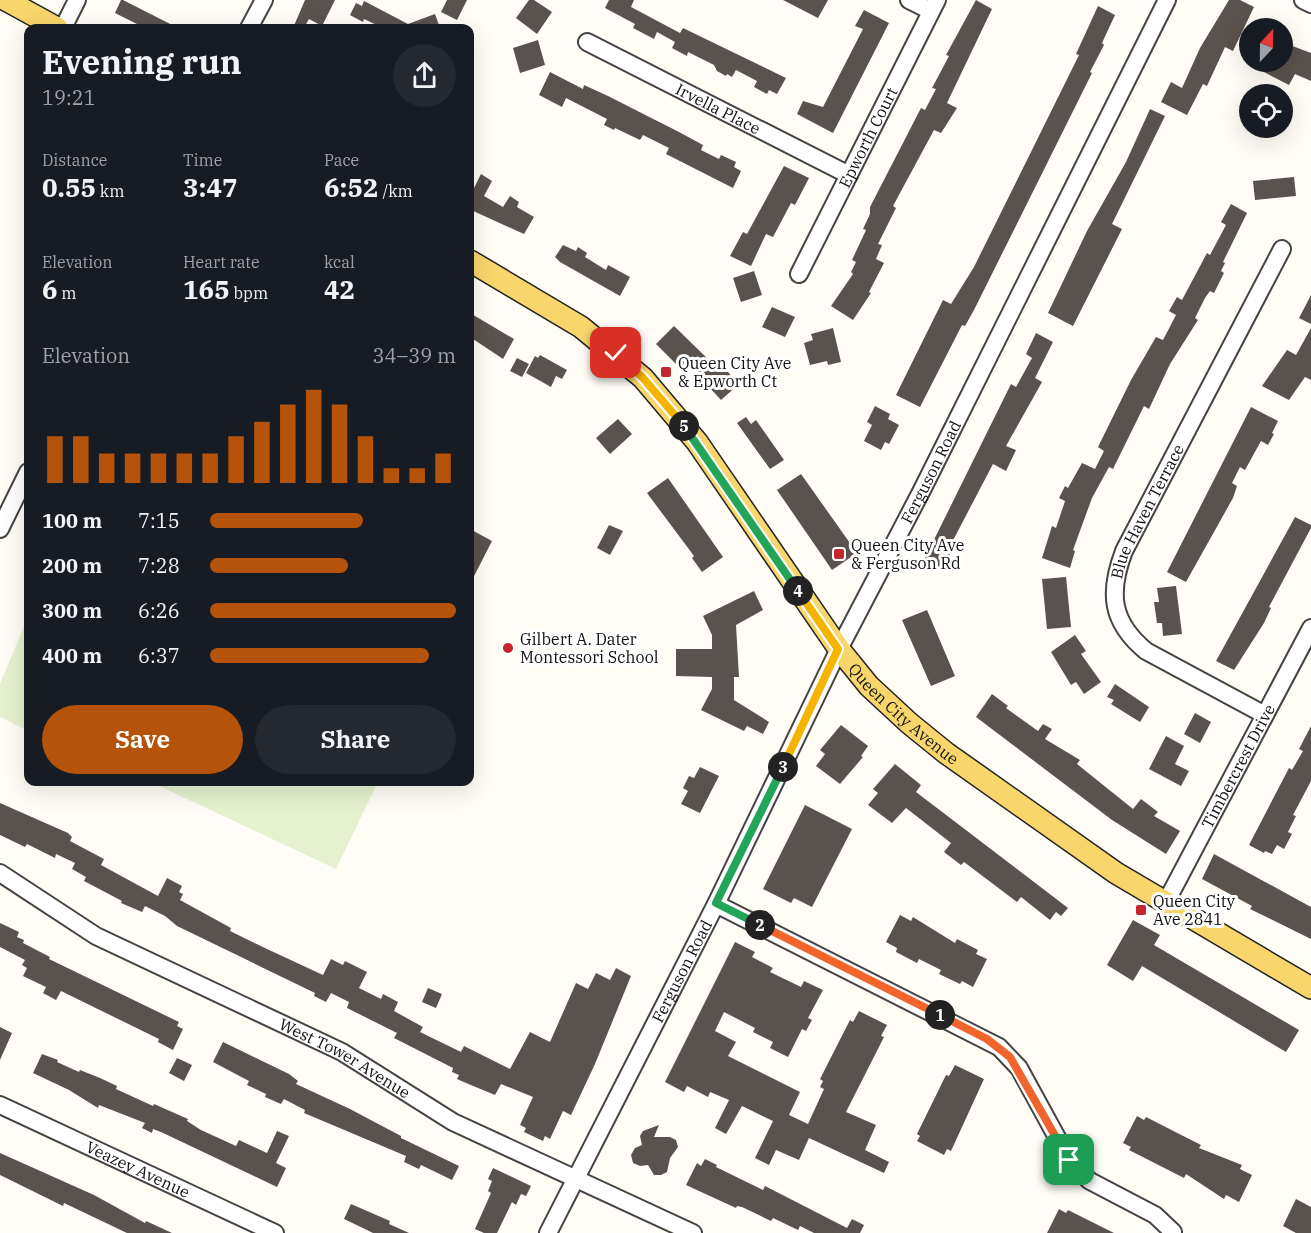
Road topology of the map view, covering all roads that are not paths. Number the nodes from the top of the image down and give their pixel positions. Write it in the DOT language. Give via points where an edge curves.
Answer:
graph roads {
  1 [pos="6,0"];
  2 [pos="77,0"];
  3 [pos="264,0"];
  4 [pos="909,0"];
  5 [pos="1167,0"];
  6 [pos="1303,0"];
  7 [pos="1311,4"];
  8 [pos="934,6"];
  9 [pos="50,24"];
  10 [pos="65,24"];
  11 [pos="251,24"];
  12 [pos="587,42"];
  13 [pos="849,175"];
  14 [pos="1282,249"];
  15 [pos="474,263"];
  16 [pos="799,274"];
  17 [pos="24,480"];
  18 [pos="0,529"];
  19 [pos="1311,628"];
  20 [pos="838,649"];
  21 [pos="1265,715"];
  22 [pos="0,873"];
  23 [pos="716,903"];
  24 [pos="1165,904"];
  25 [pos="1311,988"];
  26 [pos="0,1105"];
  27 [pos="576,1180"];
  28 [pos="1173,1232"];
  29 [pos="275,1233"];
  30 [pos="548,1233"];
  31 [pos="693,1233"];
  1 -- 9 [label="main road"];
  2 -- 10 [label="street"];
  3 -- 11 [label="street"];
  4 -- 8 [label="street"];
  5 -- 20 [label="street, Ferguson Road"];
  6 -- 7 [label="street"];
  8 -- 13 [label="street, Epworth Court"];
  12 -- 13 [label="street, Irvella Place"];
  13 -- 16 [label="street, Epworth Court"];
  14 -- 21 [label="street, Blue Haven Terrace" via="1124,551 1114,587 1118,614 1125,628 1146,651"];
  15 -- 20 [label="main road, Queen City Avenue" via="581,327 643,378 697,442"];
  17 -- 18 [label="street"];
  19 -- 21 [label="street, Timbercrest Drive"];
  20 -- 23 [label="street, Ferguson Road"];
  20 -- 24 [label="main road, Queen City Avenue" via="869,686 946,753"];
  21 -- 24 [label="street, Timbercrest Drive"];
  22 -- 27 [label="street, West Tower Avenue" via="96,936 342,1052 453,1122"];
  23 -- 27 [label="street, Ferguson Road"];
  23 -- 28 [label="street" via="999,1047 1019,1068 1072,1165 1090,1181 1155,1215"];
  24 -- 25 [label="main road, Queen City Avenue"];
  26 -- 29 [label="street, Veazey Avenue"];
  27 -- 30 [label="street, Ferguson Road"];
  27 -- 31 [label="street, West Tower Avenue"];
}
